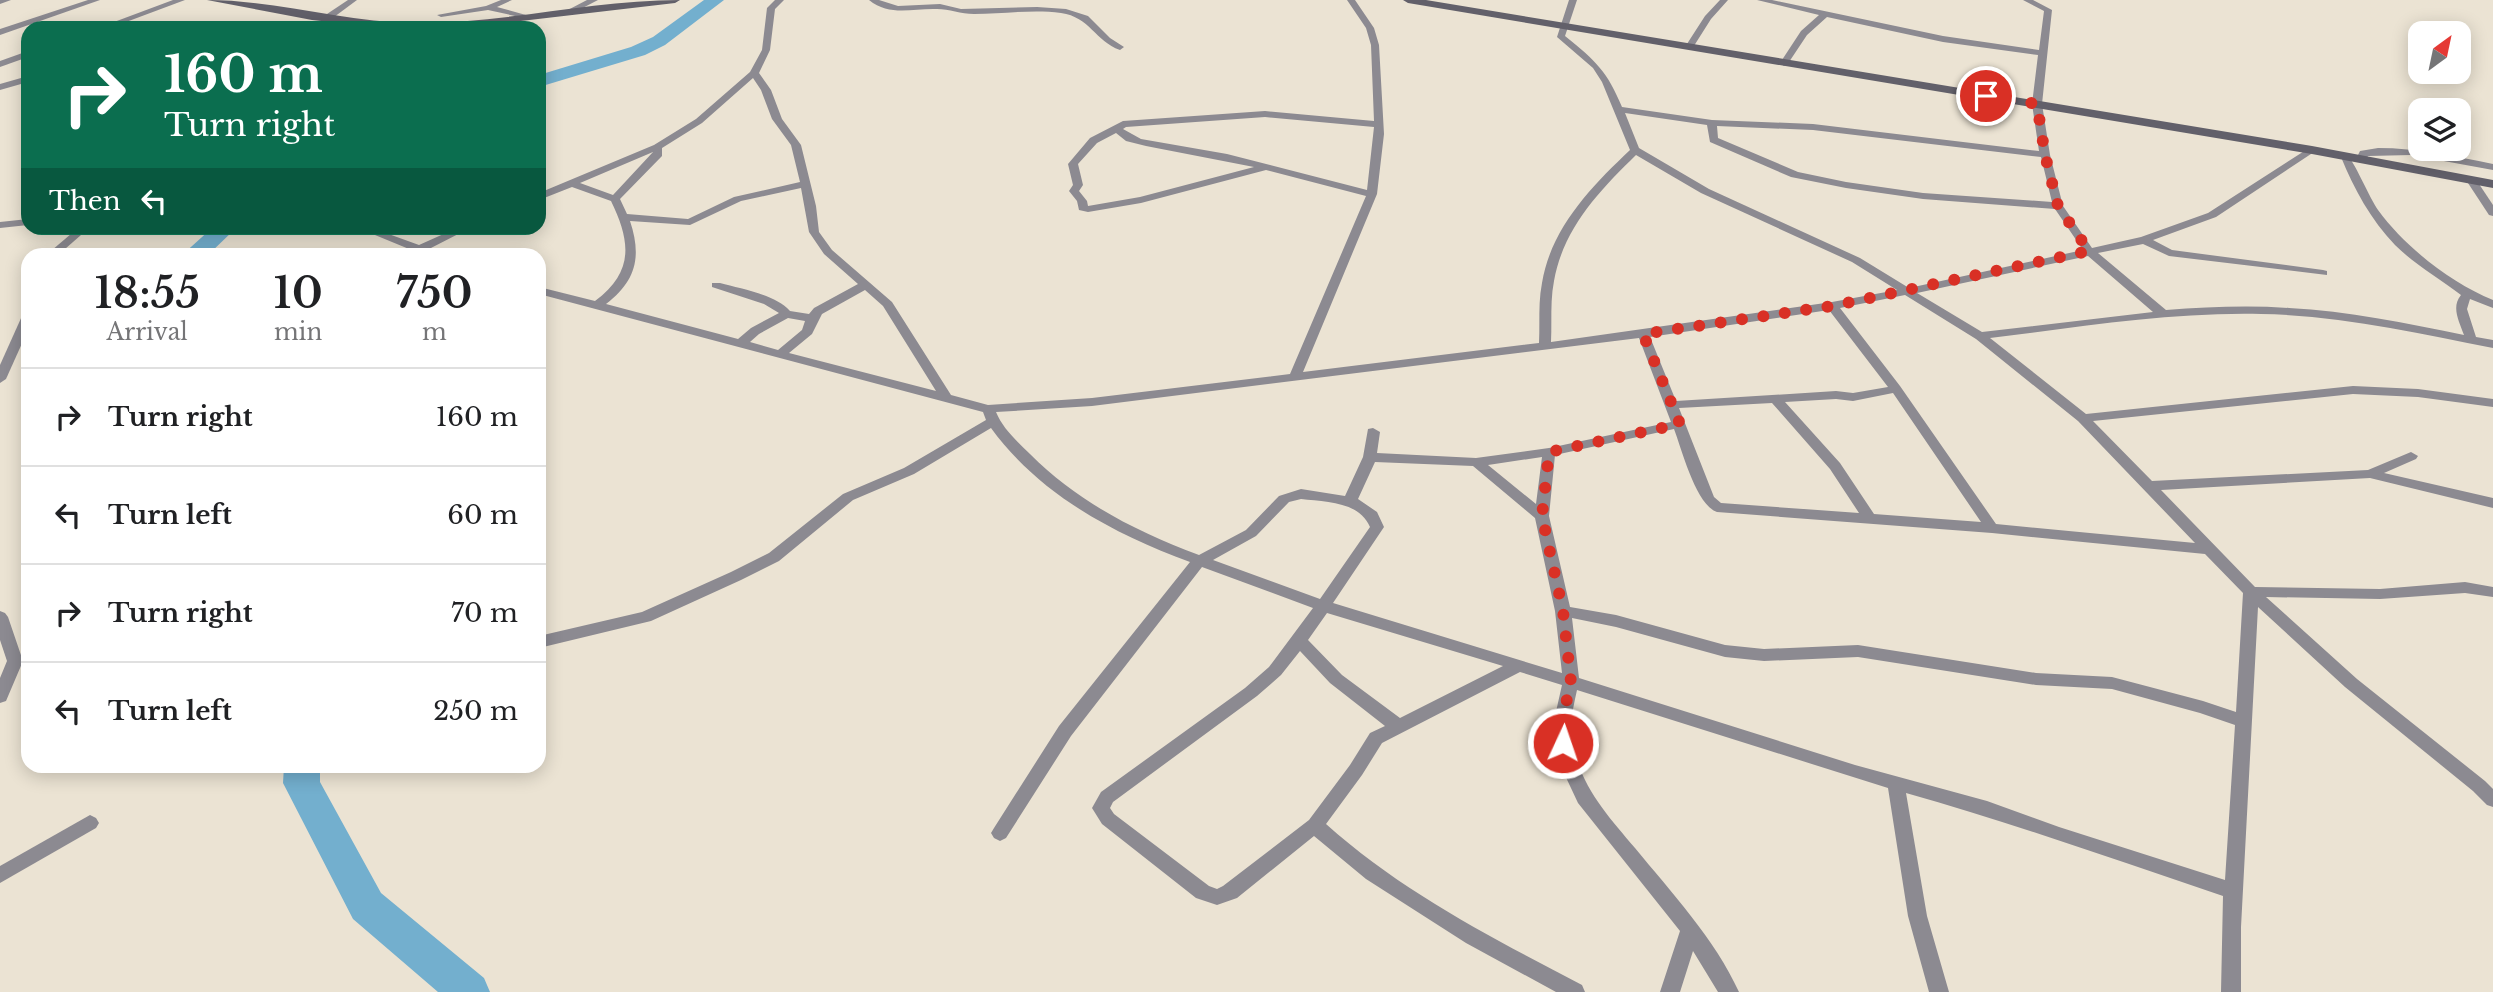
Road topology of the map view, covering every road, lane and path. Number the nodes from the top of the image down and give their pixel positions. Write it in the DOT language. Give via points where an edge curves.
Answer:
graph roads {
  1 [pos="7,0"];
  2 [pos="96,0"];
  3 [pos="181,0"];
  4 [pos="212,0"];
  5 [pos="353,0"];
  6 [pos="508,0"];
  7 [pos="594,0"];
  8 [pos="676,0"];
  9 [pos="780,0"];
  10 [pos="873,0"];
  11 [pos="1022,0"];
  12 [pos="1351,0"];
  13 [pos="1408,0"];
  14 [pos="1573,0"];
  15 [pos="1724,0"];
  16 [pos="1761,0"];
  17 [pos="2026,0"];
  18 [pos="445,1"];
  19 [pos="0,2"];
  20 [pos="1435,2"];
  21 [pos="488,8"];
  22 [pos="1013,10"];
  23 [pos="568,12"];
  24 [pos="441,15"];
  25 [pos="1824,15"];
  26 [pos="529,17"];
  27 [pos="327,18"];
  28 [pos="33,21"];
  29 [pos="122,21"];
  30 [pos="354,21"];
  31 [pos="437,21"];
  32 [pos="482,21"];
  33 [pos="21,25"];
  34 [pos="1563,25"];
  35 [pos="0,32"];
  36 [pos="1120,47"];
  37 [pos="1689,47"];
  38 [pos="2044,53"];
  39 [pos="21,56"];
  40 [pos="1784,62"];
  41 [pos="0,64"];
  42 [pos="754,73"];
  43 [pos="21,81"];
  44 [pos="0,87"];
  45 [pos="2037,104"];
  46 [pos="1620,110"];
  47 [pos="1712,123"];
  48 [pos="1378,124"];
  49 [pos="1118,130"];
  50 [pos="657,147"];
  51 [pos="1635,150"];
  52 [pos="2312,150"];
  53 [pos="2045,155"];
  54 [pos="2346,157"];
  55 [pos="2361,159"];
  56 [pos="1264,167"];
  57 [pos="2493,167"];
  58 [pos="2471,180"];
  59 [pos="573,184"];
  60 [pos="806,184"];
  61 [pos="2493,184"];
  62 [pos="546,194"];
  63 [pos="1372,194"];
  64 [pos="615,199"];
  65 [pos="2058,206"];
  66 [pos="2493,213"];
  67 [pos="624,217"];
  68 [pos="21,223"];
  69 [pos="0,225"];
  70 [pos="76,235"];
  71 [pos="383,235"];
  72 [pos="449,235"];
  73 [pos="2144,240"];
  74 [pos="60,248"];
  75 [pos="420,248"];
  76 [pos="2089,251"];
  77 [pos="2323,273"];
  78 [pos="716,285"];
  79 [pos="865,285"];
  80 [pos="1909,291"];
  81 [pos="546,292"];
  82 [pos="2468,294"];
  83 [pos="2493,304"];
  84 [pos="596,306"];
  85 [pos="1832,306"];
  86 [pos="2163,313"];
  87 [pos="786,314"];
  88 [pos="812,318"];
  89 [pos="21,332"];
  90 [pos="1643,334"];
  91 [pos="1980,336"];
  92 [pos="2471,340"];
  93 [pos="740,344"];
  94 [pos="2493,344"];
  95 [pos="1545,346"];
  96 [pos="779,355"];
  97 [pos="1295,377"];
  98 [pos="0,379"];
  99 [pos="1896,389"];
  100 [pos="945,396"];
  101 [pos="1776,400"];
  102 [pos="2493,403"];
  103 [pos="1672,405"];
  104 [pos="990,415"];
  105 [pos="2083,418"];
  106 [pos="1680,424"];
  107 [pos="1373,432"];
  108 [pos="1549,452"];
  109 [pos="2411,456"];
  110 [pos="1370,457"];
  111 [pos="1476,462"];
  112 [pos="2370,474"];
  113 [pos="2151,486"];
  114 [pos="1350,501"];
  115 [pos="2493,503"];
  116 [pos="1542,516"];
  117 [pos="1870,519"];
  118 [pos="1992,528"];
  119 [pos="2209,549"];
  120 [pos="1199,561"];
  121 [pos="2251,592"];
  122 [pos="2493,592"];
  123 [pos="1324,606"];
  124 [pos="1563,611"];
  125 [pos="0,617"];
  126 [pos="546,640"];
  127 [pos="1299,641"];
  128 [pos="8,663"];
  129 [pos="1519,665"];
  130 [pos="1571,682"];
  131 [pos="0,697"];
  132 [pos="2244,722"];
  133 [pos="1398,726"];
  134 [pos="1896,784"];
  135 [pos="2493,800"];
  136 [pos="90,823"];
  137 [pos="1315,825"];
  138 [pos="1000,833"];
  139 [pos="0,875"];
  140 [pos="2234,891"];
  141 [pos="1690,929"];
  142 [pos="1575,992"];
  143 [pos="1670,992"];
  144 [pos="1729,992"];
  145 [pos="1939,992"];
  146 [pos="2231,992"];
  1 -- 19 [label="street"];
  2 -- 28 [label="street"];
  3 -- 29 [label="street"];
  4 -- 27 [label="main road"];
  5 -- 27 [label="street"];
  6 -- 21 [label="street"];
  7 -- 23 [label="street"];
  8 -- 23 [label="main road"];
  9 -- 42 [label="street" via="771,8 766,50"];
  10 -- 22 [label="street" via="900,10 942,6 957,11"];
  11 -- 22 [label="street"];
  12 -- 48 [label="street" via="1376,45"];
  13 -- 20 [label="main road"];
  14 -- 34 [label="street"];
  15 -- 37 [label="street"];
  16 -- 25 [label="street"];
  17 -- 38 [label="street" via="2048,10"];
  18 -- 24 [label="street"];
  20 -- 34 [label="main road"];
  21 -- 24 [label="street"];
  21 -- 26 [label="street"];
  22 -- 36 [label="street" via="1078,14 1106,43"];
  23 -- 26 [label="main road"];
  24 -- 31 [label="street"];
  25 -- 38 [label="street"];
  25 -- 40 [label="street" via="1804,33"];
  26 -- 32 [label="main road"];
  27 -- 30 [label="main road"];
  33 -- 35 [label="street"];
  34 -- 37 [label="main road"];
  34 -- 46 [label="street" via="1561,37 1596,66"];
  37 -- 40 [label="main road"];
  38 -- 45 [label="street"];
  39 -- 41 [label="street"];
  40 -- 45 [label="main road"];
  42 -- 50 [label="street" via="699,121"];
  42 -- 60 [label="street" via="796,145"];
  43 -- 44 [label="street"];
  45 -- 52 [label="main road"];
  45 -- 53 [label="street"];
  46 -- 47 [label="street"];
  46 -- 51 [label="street"];
  47 -- 53 [label="street" via="1813,127"];
  47 -- 65 [label="street" via="1713,140 1795,175 1923,196"];
  48 -- 49 [label="street" via="1265,114 1123,124"];
  48 -- 63 [label="street"];
  49 -- 56 [label="street" via="1144,142"];
  49 -- 56 [label="street" via="1087,146 1073,164 1078,185 1073,191 1083,208 1141,200"];
  50 -- 59 [label="street"];
  50 -- 64 [label="street" via="658,154"];
  51 -- 80 [label="street" via="1705,191 1856,260"];
  51 -- 95 [label="street" via="1586,200 1555,253 1548,281"];
  52 -- 54 [label="main road"];
  52 -- 73 [label="street" via="2212,215"];
  53 -- 65 [label="street"];
  54 -- 55 [label="main road"];
  54 -- 82 [label="street" via="2389,234"];
  55 -- 57 [label="street" via="2364,153 2385,153"];
  55 -- 58 [label="main road"];
  56 -- 63 [label="street"];
  58 -- 61 [label="main road"];
  58 -- 66 [label="street"];
  59 -- 62 [label="street"];
  59 -- 64 [label="street"];
  60 -- 67 [label="street" via="738,199 690,222"];
  60 -- 79 [label="street" via="814,232 828,253"];
  63 -- 97 [label="street"];
  64 -- 67 [label="street"];
  65 -- 76 [label="street"];
  67 -- 84 [label="street" via="631,263 624,281"];
  68 -- 69 [label="street"];
  70 -- 74 [label="street"];
  71 -- 75 [label="street"];
  72 -- 75 [label="street"];
  73 -- 76 [label="street"];
  73 -- 77 [label="street" via="2169,253"];
  76 -- 80 [label="street"];
  76 -- 86 [label="street"];
  78 -- 87 [label="street" via="780,307"];
  79 -- 88 [label="street"];
  79 -- 100 [label="street" via="888,304"];
  80 -- 85 [label="street"];
  80 -- 91 [label="street"];
  81 -- 84 [label="street"];
  82 -- 83 [label="street"];
  82 -- 92 [label="street" via="2460,309"];
  84 -- 93 [label="street"];
  85 -- 90 [label="street"];
  85 -- 99 [label="street"];
  86 -- 91 [label="street"];
  86 -- 92 [label="street" via="2263,310"];
  87 -- 88 [label="street"];
  87 -- 93 [label="street"];
  88 -- 96 [label="street" via="808,331"];
  89 -- 98 [label="street"];
  90 -- 95 [label="street"];
  90 -- 103 [label="street"];
  91 -- 105 [label="street"];
  92 -- 94 [label="street"];
  93 -- 96 [label="street"];
  95 -- 97 [label="street"];
  96 -- 100 [label="street"];
  97 -- 104 [label="street"];
  99 -- 101 [label="street" via="1853,397"];
  99 -- 118 [label="street"];
  100 -- 104 [label="street"];
  101 -- 103 [label="street"];
  101 -- 117 [label="street" via="1835,466"];
  102 -- 105 [label="street" via="2353,390"];
  103 -- 106 [label="street"];
  104 -- 120 [label="street" via="1004,436 1049,481 1095,514"];
  104 -- 126 [label="street" via="909,471 848,498 774,557 646,617"];
  105 -- 113 [label="street"];
  106 -- 108 [label="street"];
  106 -- 117 [label="street" via="1708,499 1717,507"];
  107 -- 110 [label="street"];
  108 -- 111 [label="street"];
  108 -- 116 [label="street"];
  109 -- 112 [label="street"];
  110 -- 111 [label="street"];
  110 -- 114 [label="street"];
  111 -- 116 [label="street"];
  112 -- 113 [label="street"];
  112 -- 115 [label="street"];
  113 -- 119 [label="street"];
  114 -- 120 [label="street" via="1290,496 1251,533"];
  114 -- 123 [label="street" via="1372,515 1377,527"];
  116 -- 124 [label="street"];
  117 -- 118 [label="street"];
  118 -- 119 [label="street"];
  119 -- 121 [label="street"];
  120 -- 123 [label="street"];
  120 -- 138 [label="street" via="1065,731"];
  121 -- 122 [label="street" via="2384,594 2469,586"];
  121 -- 132 [label="street"];
  121 -- 135 [label="street" via="2351,683"];
  123 -- 127 [label="street"];
  123 -- 129 [label="street"];
  124 -- 130 [label="street"];
  124 -- 132 [label="street" via="1725,651 1764,655 1858,651 2036,679 2112,683"];
  125 -- 128 [label="street"];
  127 -- 133 [label="street" via="1336,678"];
  127 -- 137 [label="street" via="1251,692 1107,797 1101,808 1108,820 1203,892 1217,897 1230,892"];
  128 -- 131 [label="street"];
  129 -- 130 [label="street"];
  129 -- 133 [label="street"];
  130 -- 134 [label="street"];
  130 -- 141 [label="street" via="1563,716 1563,743 1587,803"];
  132 -- 140 [label="street"];
  133 -- 137 [label="street" via="1376,738"];
  134 -- 140 [label="street" via="1987,808"];
  134 -- 145 [label="street" via="1918,921"];
  136 -- 139 [label="street"];
  137 -- 142 [label="street" via="1387,885"];
  140 -- 146 [label="street"];
  141 -- 143 [label="street"];
  141 -- 144 [label="street"];
}
